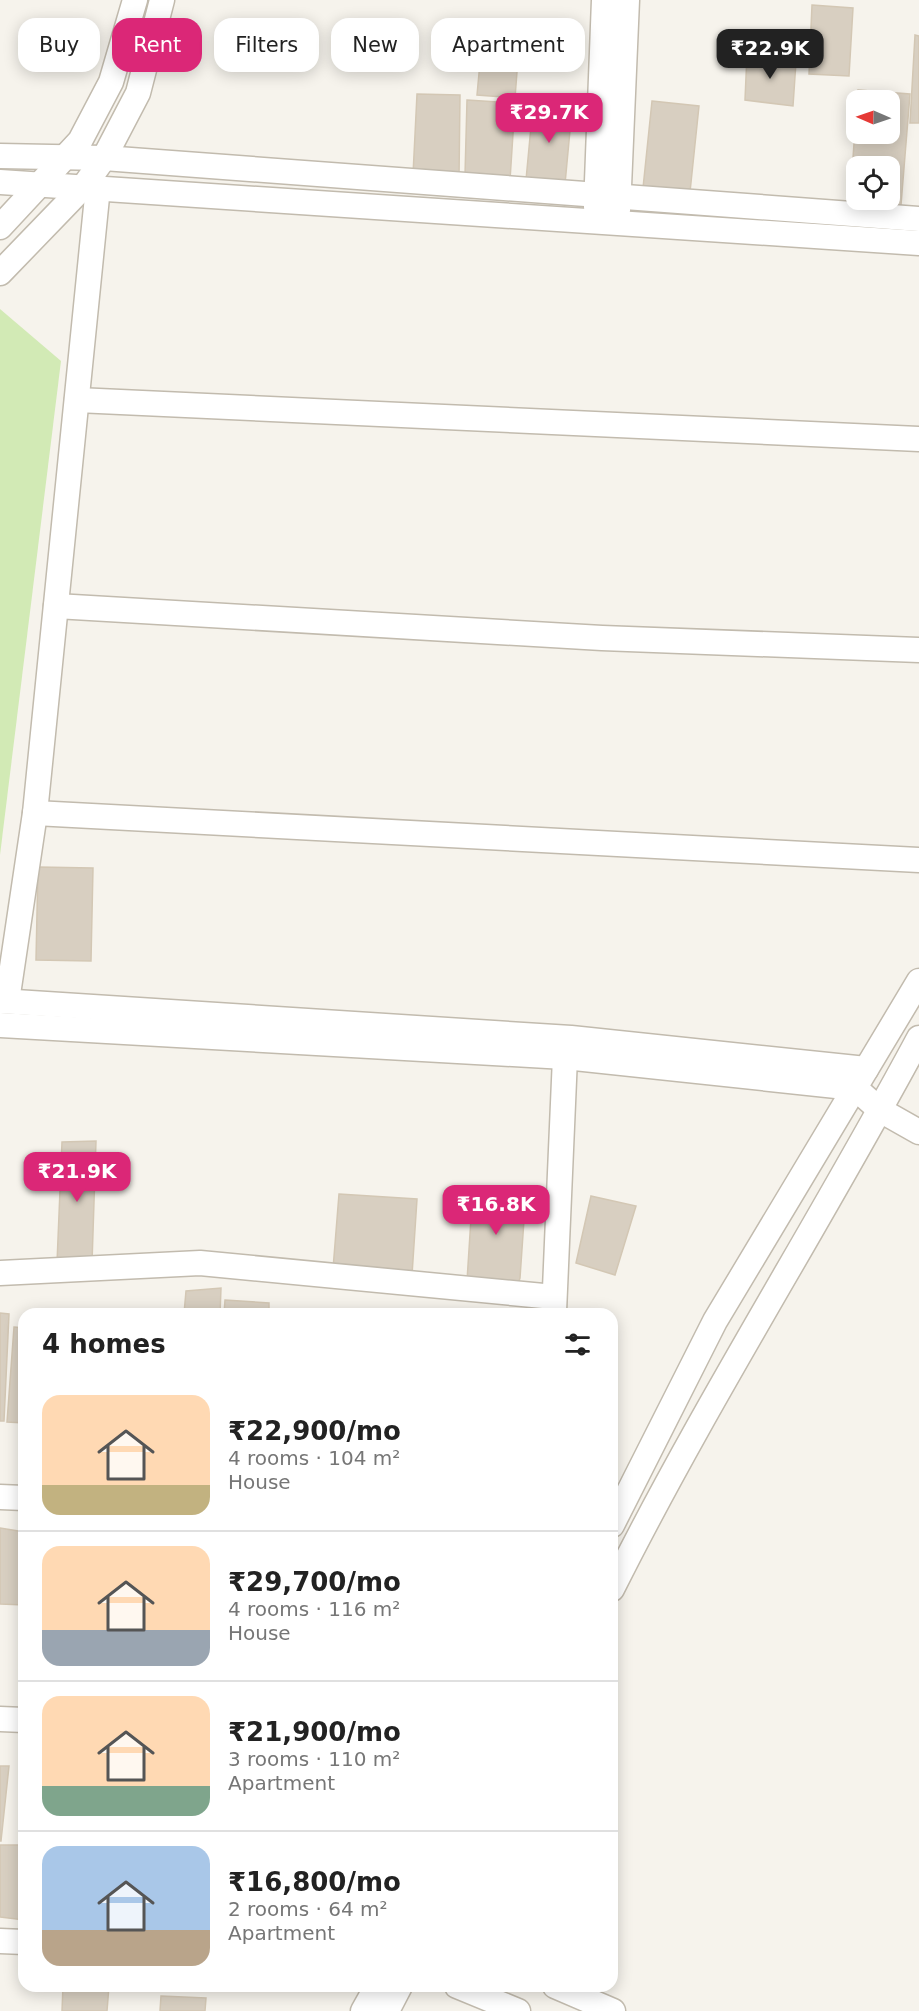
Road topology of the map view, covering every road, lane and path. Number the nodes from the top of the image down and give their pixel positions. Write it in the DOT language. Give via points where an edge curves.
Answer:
graph roads {
  1 [pos="135,0"];
  2 [pos="162,0"];
  3 [pos="604,0"];
  4 [pos="627,0"];
  5 [pos="0,156"];
  6 [pos="63,158"];
  7 [pos="104,158"];
  8 [pos="0,182"];
  9 [pos="40,184"];
  10 [pos="91,187"];
  11 [pos="607,194"];
  12 [pos="919,219"];
  13 [pos="607,224"];
  14 [pos="0,227"];
  15 [pos="919,243"];
  16 [pos="0,273"];
  17 [pos="76,400"];
  18 [pos="919,439"];
  19 [pos="56,606"];
  20 [pos="919,650"];
  21 [pos="35,813"];
  22 [pos="919,860"];
  23 [pos="919,981"];
  24 [pos="4,1001"];
  25 [pos="0,1025"];
  26 [pos="919,1038"];
  27 [pos="565,1057"];
  28 [pos="861,1079"];
  29 [pos="880,1110"];
  30 [pos="919,1132"];
  31 [pos="0,1273"];
  32 [pos="554,1306"];
  33 [pos="0,1497"];
  34 [pos="18,1498"];
  35 [pos="618,1511"];
  36 [pos="618,1577"];
  37 [pos="0,1719"];
  38 [pos="18,1720"];
  39 [pos="0,1941"];
  40 [pos="18,1942"];
  41 [pos="374,1992"];
  42 [pos="397,1992"];
  43 [pos="472,1992"];
  44 [pos="569,1992"];
  45 [pos="363,2011"];
  46 [pos="387,2011"];
  47 [pos="518,2011"];
  48 [pos="613,2011"];
  1 -- 6 [label="street" via="111,82 80,141"];
  2 -- 7 [label="street" via="138,93"];
  3 -- 11 [label="street"];
  4 -- 11 [label="street"];
  5 -- 6 [label="street"];
  6 -- 7 [label="street"];
  6 -- 9 [label="street"];
  7 -- 10 [label="street"];
  7 -- 11 [label="street"];
  8 -- 9 [label="street"];
  9 -- 10 [label="street"];
  9 -- 14 [label="street"];
  10 -- 13 [label="street"];
  10 -- 16 [label="street"];
  10 -- 17 [label="street"];
  11 -- 12 [label="street"];
  11 -- 13 [label="street"];
  13 -- 15 [label="street"];
  17 -- 18 [label="street"];
  17 -- 19 [label="street"];
  19 -- 20 [label="street" via="602,638"];
  19 -- 21 [label="street"];
  21 -- 22 [label="street"];
  21 -- 24 [label="street"];
  23 -- 28 [label="street"];
  24 -- 28 [label="street" via="571,1038"];
  25 -- 27 [label="street"];
  26 -- 29 [label="street"];
  27 -- 28 [label="street"];
  27 -- 32 [label="street"];
  28 -- 29 [label="street"];
  28 -- 35 [label="street" via="715,1321"];
  29 -- 30 [label="street"];
  29 -- 36 [label="street" via="743,1347"];
  31 -- 32 [label="street" via="200,1263"];
  33 -- 34 [label="street"];
  37 -- 38 [label="street"];
  39 -- 40 [label="street"];
  41 -- 45 [label="street"];
  42 -- 46 [label="street"];
  43 -- 47 [label="street"];
  44 -- 48 [label="street"];
}
